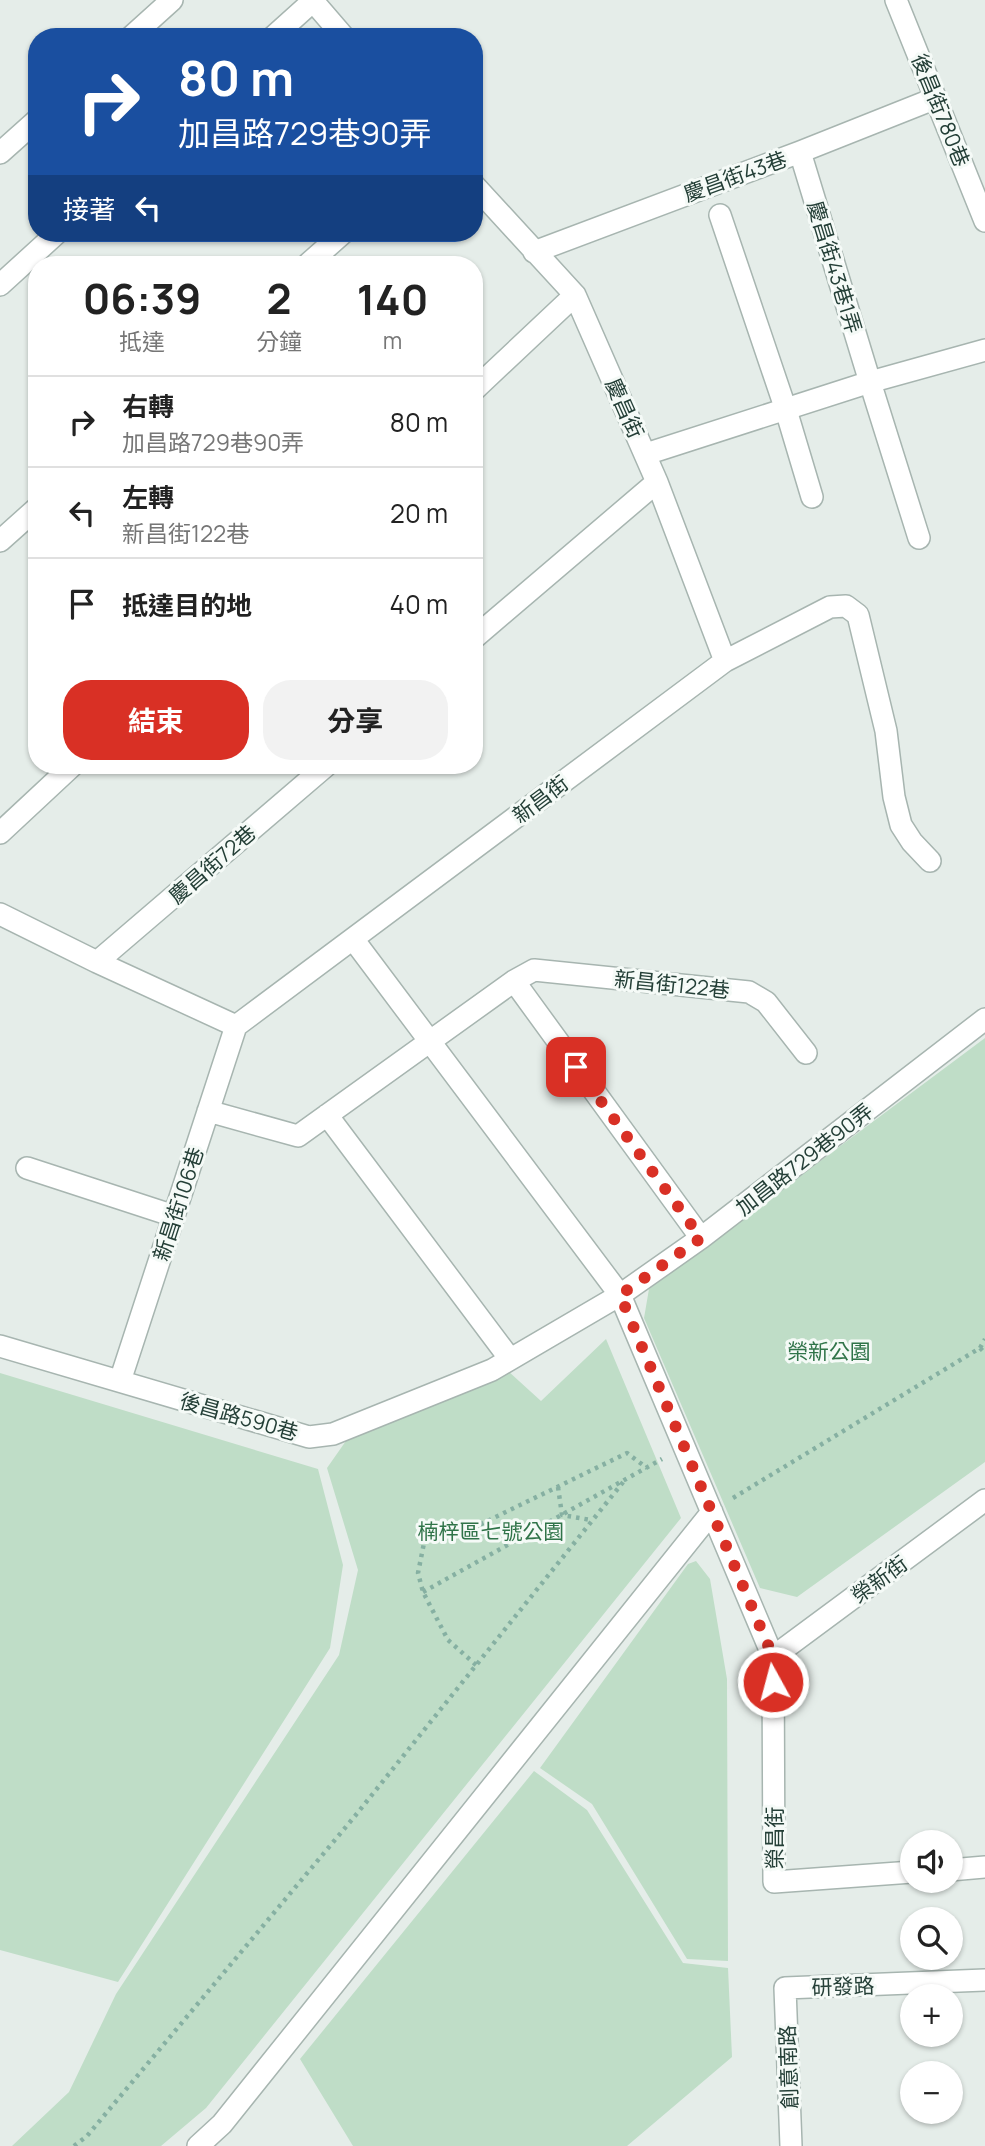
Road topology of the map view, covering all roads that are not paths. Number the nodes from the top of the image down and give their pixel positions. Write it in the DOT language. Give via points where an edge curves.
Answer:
graph roads {
  1 [pos="172,0"];
  2 [pos="313,0"];
  3 [pos="896,0"];
  4 [pos="141,28"];
  5 [pos="283,28"];
  6 [pos="336,28"];
  7 [pos="936,98"];
  8 [pos="28,128"];
  9 [pos="800,152"];
  10 [pos="0,153"];
  11 [pos="483,195"];
  12 [pos="720,215"];
  13 [pos="985,221"];
  14 [pos="48,242"];
  15 [pos="334,242"];
  16 [pos="534,252"];
  17 [pos="32,256"];
  18 [pos="317,256"];
  19 [pos="28,260"];
  20 [pos="0,285"];
  21 [pos="575,295"];
  22 [pos="985,350"];
  23 [pos="483,382"];
  24 [pos="870,382"];
  25 [pos="786,410"];
  26 [pos="646,454"];
  27 [pos="657,482"];
  28 [pos="812,497"];
  29 [pos="28,516"];
  30 [pos="919,538"];
  31 [pos="0,541"];
  32 [pos="483,630"];
  33 [pos="725,661"];
  34 [pos="63,774"];
  35 [pos="316,774"];
  36 [pos="0,833"];
  37 [pos="930,860"];
  38 [pos="0,914"];
  39 [pos="353,939"];
  40 [pos="97,962"];
  41 [pos="514,981"];
  42 [pos="985,1019"];
  43 [pos="236,1026"];
  44 [pos="430,1041"];
  45 [pos="806,1053"];
  46 [pos="208,1111"];
  47 [pos="327,1115"];
  48 [pos="27,1168"];
  49 [pos="174,1216"];
  50 [pos="701,1238"];
  51 [pos="620,1295"];
  52 [pos="0,1346"];
  53 [pos="510,1359"];
  54 [pos="120,1381"];
  55 [pos="985,1500"];
  56 [pos="712,1511"];
  57 [pos="773,1657"];
  58 [pos="985,1867"];
  59 [pos="963,1869"];
  60 [pos="900,1873"];
  61 [pos="985,1980"];
  62 [pos="785,1988"];
  63 [pos="198,2146"];
  64 [pos="791,2146"];
  1 -- 4 [label="street"];
  2 -- 5 [label="street"];
  2 -- 6 [label="street"];
  3 -- 7 [label="street, 後昌街780巷"];
  7 -- 9 [label="street, 慶昌街43巷"];
  7 -- 13 [label="street, 後昌街780巷"];
  8 -- 10 [label="street"];
  9 -- 16 [label="street, 慶昌街43巷"];
  9 -- 24 [label="street, 慶昌街43巷1弄"];
  11 -- 16 [label="street, 慶昌街"];
  12 -- 25 [label="street"];
  14 -- 17 [label="street"];
  15 -- 18 [label="street"];
  16 -- 21 [label="street, 慶昌街"];
  19 -- 20 [label="street"];
  21 -- 23 [label="street"];
  21 -- 26 [label="street, 慶昌街"];
  22 -- 24 [label="street"];
  24 -- 25 [label="street"];
  24 -- 30 [label="street, 慶昌街43巷1弄"];
  25 -- 26 [label="street"];
  25 -- 28 [label="street"];
  26 -- 27 [label="street, 慶昌街"];
  27 -- 32 [label="street"];
  27 -- 33 [label="street, 慶昌街"];
  29 -- 31 [label="street"];
  33 -- 37 [label="street, 新昌街" via="830,607 846,606 858,615 886,731 901,825"];
  33 -- 39 [label="street, 新昌街"];
  34 -- 36 [label="street"];
  35 -- 40 [label="street, 慶昌街72巷"];
  38 -- 40 [label="street"];
  39 -- 43 [label="street, 新昌街"];
  39 -- 44 [label="street"];
  40 -- 43 [label="street"];
  41 -- 44 [label="street, 新昌街122巷"];
  41 -- 45 [label="street, 新昌街122巷" via="544,969 749,992 766,1002"];
  41 -- 50 [label="street"];
  42 -- 50 [label="street, 加昌路729巷90弄"];
  43 -- 46 [label="street, 新昌街106巷"];
  44 -- 47 [label="street, 新昌街122巷"];
  44 -- 51 [label="street"];
  46 -- 47 [label="street, 新昌街122巷" via="299,1136"];
  46 -- 49 [label="street, 新昌街106巷"];
  47 -- 53 [label="street"];
  48 -- 49 [label="street"];
  49 -- 54 [label="street, 新昌街106巷"];
  50 -- 51 [label="street, 加昌路729巷90弄"];
  51 -- 53 [label="street, 後昌路590巷"];
  51 -- 56 [label="street"];
  52 -- 54 [label="street, 後昌路590巷"];
  53 -- 54 [label="street, 後昌路590巷" via="333,1434 309,1437"];
  55 -- 57 [label="street, 榮新街"];
  56 -- 57 [label="street"];
  56 -- 63 [label="street" via="222,2124"];
  57 -- 60 [label="street, 榮昌街" via="774,1882"];
  58 -- 59 [label="street"];
  61 -- 62 [label="street, 研發路"];
  62 -- 64 [label="street, 創意南路"];
}
